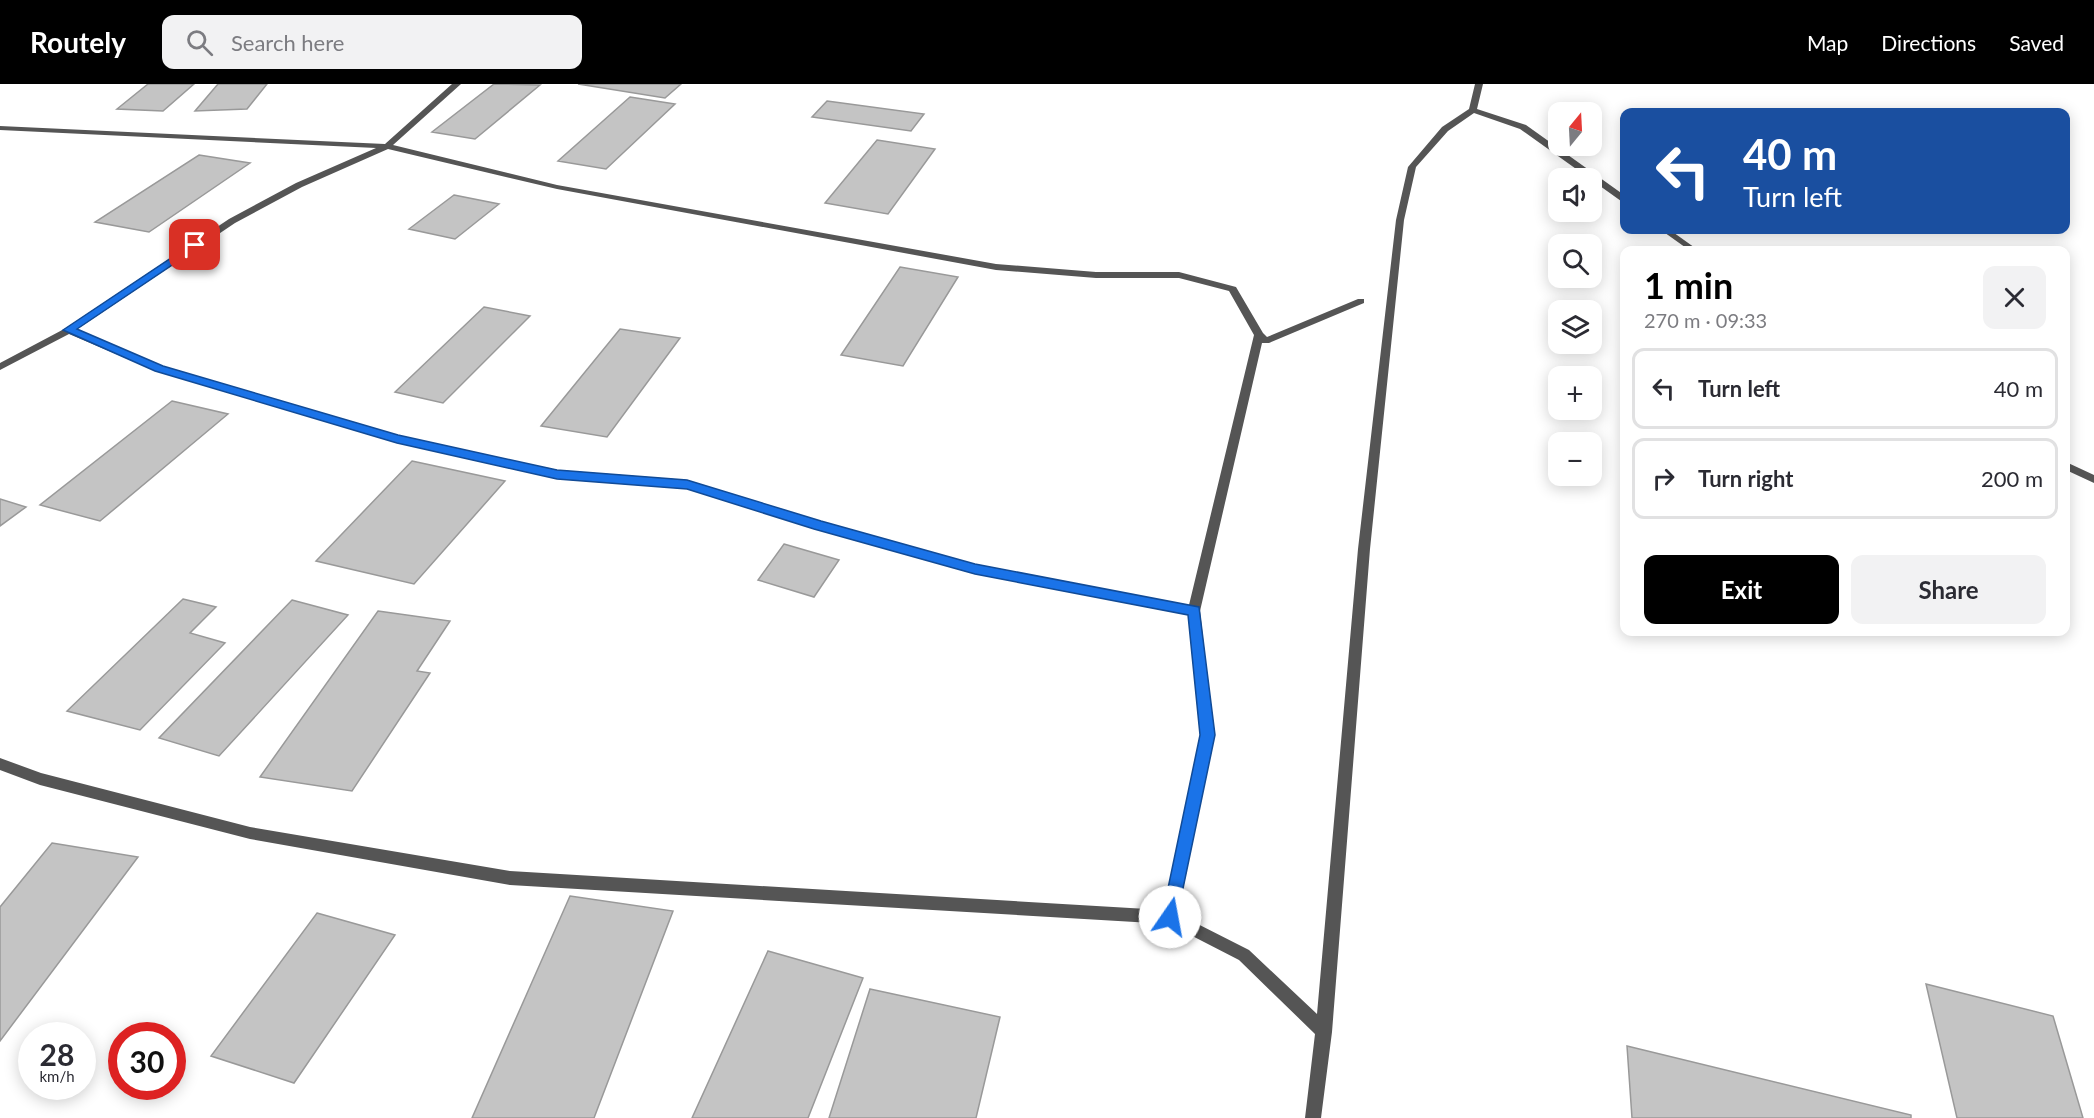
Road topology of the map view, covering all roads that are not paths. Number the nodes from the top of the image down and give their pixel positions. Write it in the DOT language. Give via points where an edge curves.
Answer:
graph roads {
  1 [pos="457,84"];
  2 [pos="1479,84"];
  3 [pos="1473,110"];
  4 [pos="0,128"];
  5 [pos="387,146"];
  6 [pos="1620,196"];
  7 [pos="1671,234"];
  8 [pos="1688,246"];
  9 [pos="1361,301"];
  10 [pos="69,330"];
  11 [pos="1259,335"];
  12 [pos="0,367"];
  13 [pos="2070,468"];
  14 [pos="2094,479"];
  15 [pos="1194,611"];
  16 [pos="0,764"];
  17 [pos="1170,917"];
  18 [pos="1324,1032"];
  19 [pos="1313,1118"];
  1 -- 5 [label="street"];
  2 -- 3 [label="street"];
  3 -- 6 [label="street" via="1523,127"];
  3 -- 18 [label="street" via="1445,129 1412,167 1400,220 1365,547"];
  4 -- 5 [label="street"];
  5 -- 10 [label="street" via="231,221"];
  5 -- 11 [label="street" via="557,187 996,267 1096,275 1179,275 1233,290"];
  7 -- 8 [label="street"];
  9 -- 11 [label="street" via="1266,341"];
  10 -- 12 [label="street"];
  10 -- 15 [label="street" via="159,369 397,439 557,474 687,484 975,569"];
  11 -- 15 [label="street"];
  13 -- 14 [label="street"];
  15 -- 17 [label="street" via="1207,735"];
  16 -- 17 [label="street" via="40,779 250,833 510,878"];
  17 -- 18 [label="street" via="1244,955"];
  18 -- 19 [label="street"];
}
